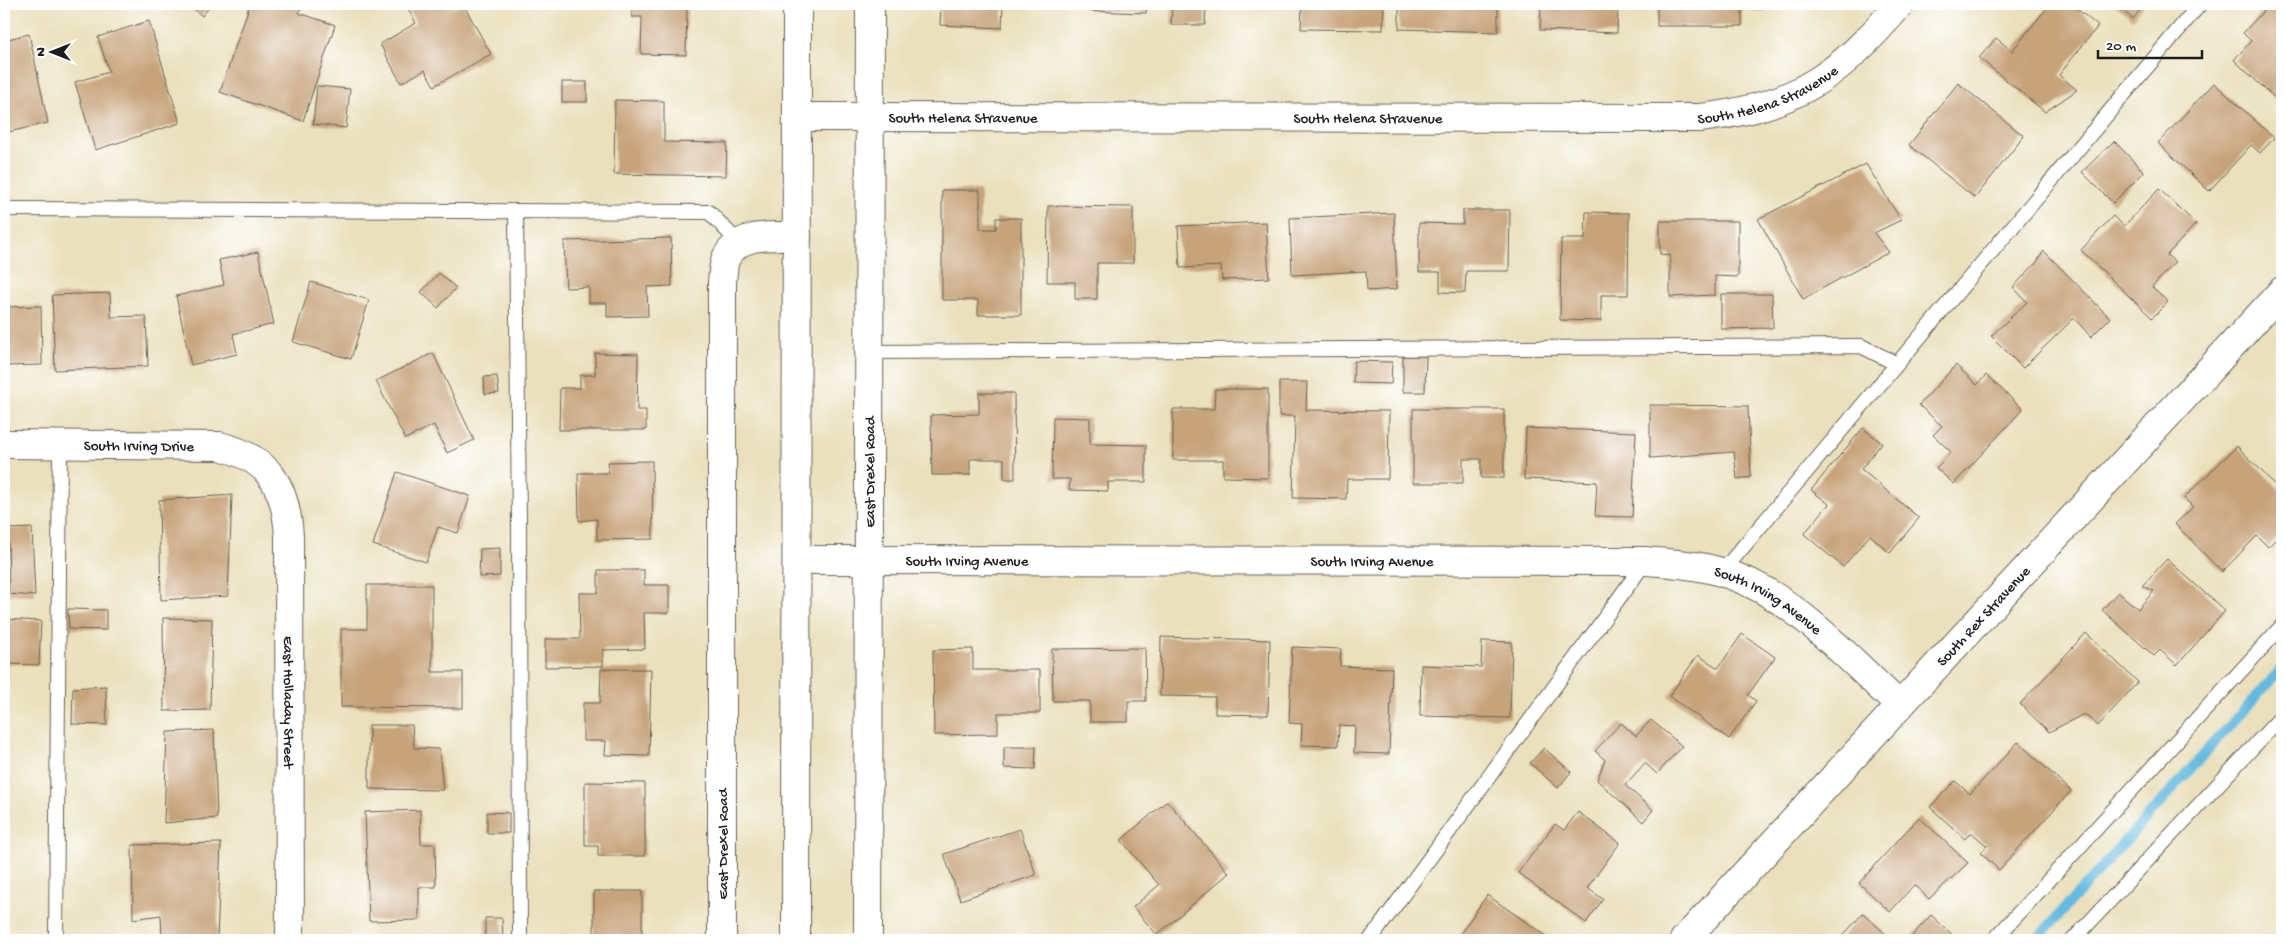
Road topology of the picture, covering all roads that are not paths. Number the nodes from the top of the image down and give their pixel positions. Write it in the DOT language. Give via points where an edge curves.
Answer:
graph roads {
  1 [pos="797,4"];
  2 [pos="870,4"];
  3 [pos="1900,4"];
  4 [pos="2200,4"];
  5 [pos="870,116"];
  6 [pos="798,117"];
  7 [pos="4,209"];
  8 [pos="516,212"];
  9 [pos="798,236"];
  10 [pos="738,242"];
  11 [pos="2282,291"];
  12 [pos="869,352"];
  13 [pos="1897,364"];
  14 [pos="4,444"];
  15 [pos="60,445"];
  16 [pos="267,471"];
  17 [pos="798,560"];
  18 [pos="869,560"];
  19 [pos="1646,561"];
  20 [pos="1722,572"];
  21 [pos="2282,626"];
  22 [pos="1899,705"];
  23 [pos="2282,716"];
  24 [pos="56,940"];
  25 [pos="290,940"];
  26 [pos="520,940"];
  27 [pos="722,940"];
  28 [pos="796,940"];
  29 [pos="868,940"];
  30 [pos="1370,940"];
  31 [pos="1684,940"];
  32 [pos="1994,940"];
  33 [pos="2073,940"];
  1 -- 6 [label="street"];
  2 -- 5 [label="street, East Drexel Road"];
  3 -- 5 [label="street, South Helena Stravenue" via="1858,51 1802,92 1767,106 1700,118"];
  4 -- 13 [label="lane"];
  5 -- 6 [label="street, South Helena Stravenue"];
  5 -- 12 [label="street, East Drexel Road"];
  6 -- 9 [label="street"];
  7 -- 8 [label="lane"];
  8 -- 10 [label="lane" via="709,212"];
  8 -- 26 [label="lane"];
  9 -- 10 [label="street" via="756,237"];
  9 -- 17 [label="street"];
  10 -- 27 [label="street, East Drexel Road" via="726,259 722,282"];
  11 -- 22 [label="street, South Rex Stravenue"];
  12 -- 13 [label="lane" via="1861,346"];
  12 -- 18 [label="street, East Drexel Road"];
  13 -- 20 [label="lane"];
  14 -- 15 [label="street, South Irving Drive"];
  15 -- 16 [label="street, South Irving Drive" via="219,446 245,454"];
  15 -- 24 [label="lane"];
  16 -- 25 [label="street, East Holladay Street" via="285,502 289,536"];
  17 -- 18 [label="street, South Irving Avenue"];
  17 -- 28 [label="street"];
  18 -- 19 [label="street, South Irving Avenue"];
  18 -- 29 [label="street, East Drexel Road"];
  19 -- 20 [label="street, South Irving Avenue"];
  19 -- 30 [label="lane"];
  20 -- 22 [label="street, South Irving Avenue" via="1774,596 1804,618"];
  21 -- 32 [label="lane"];
  22 -- 31 [label="street, South Rex Stravenue"];
  23 -- 33 [label="lane"];
}
